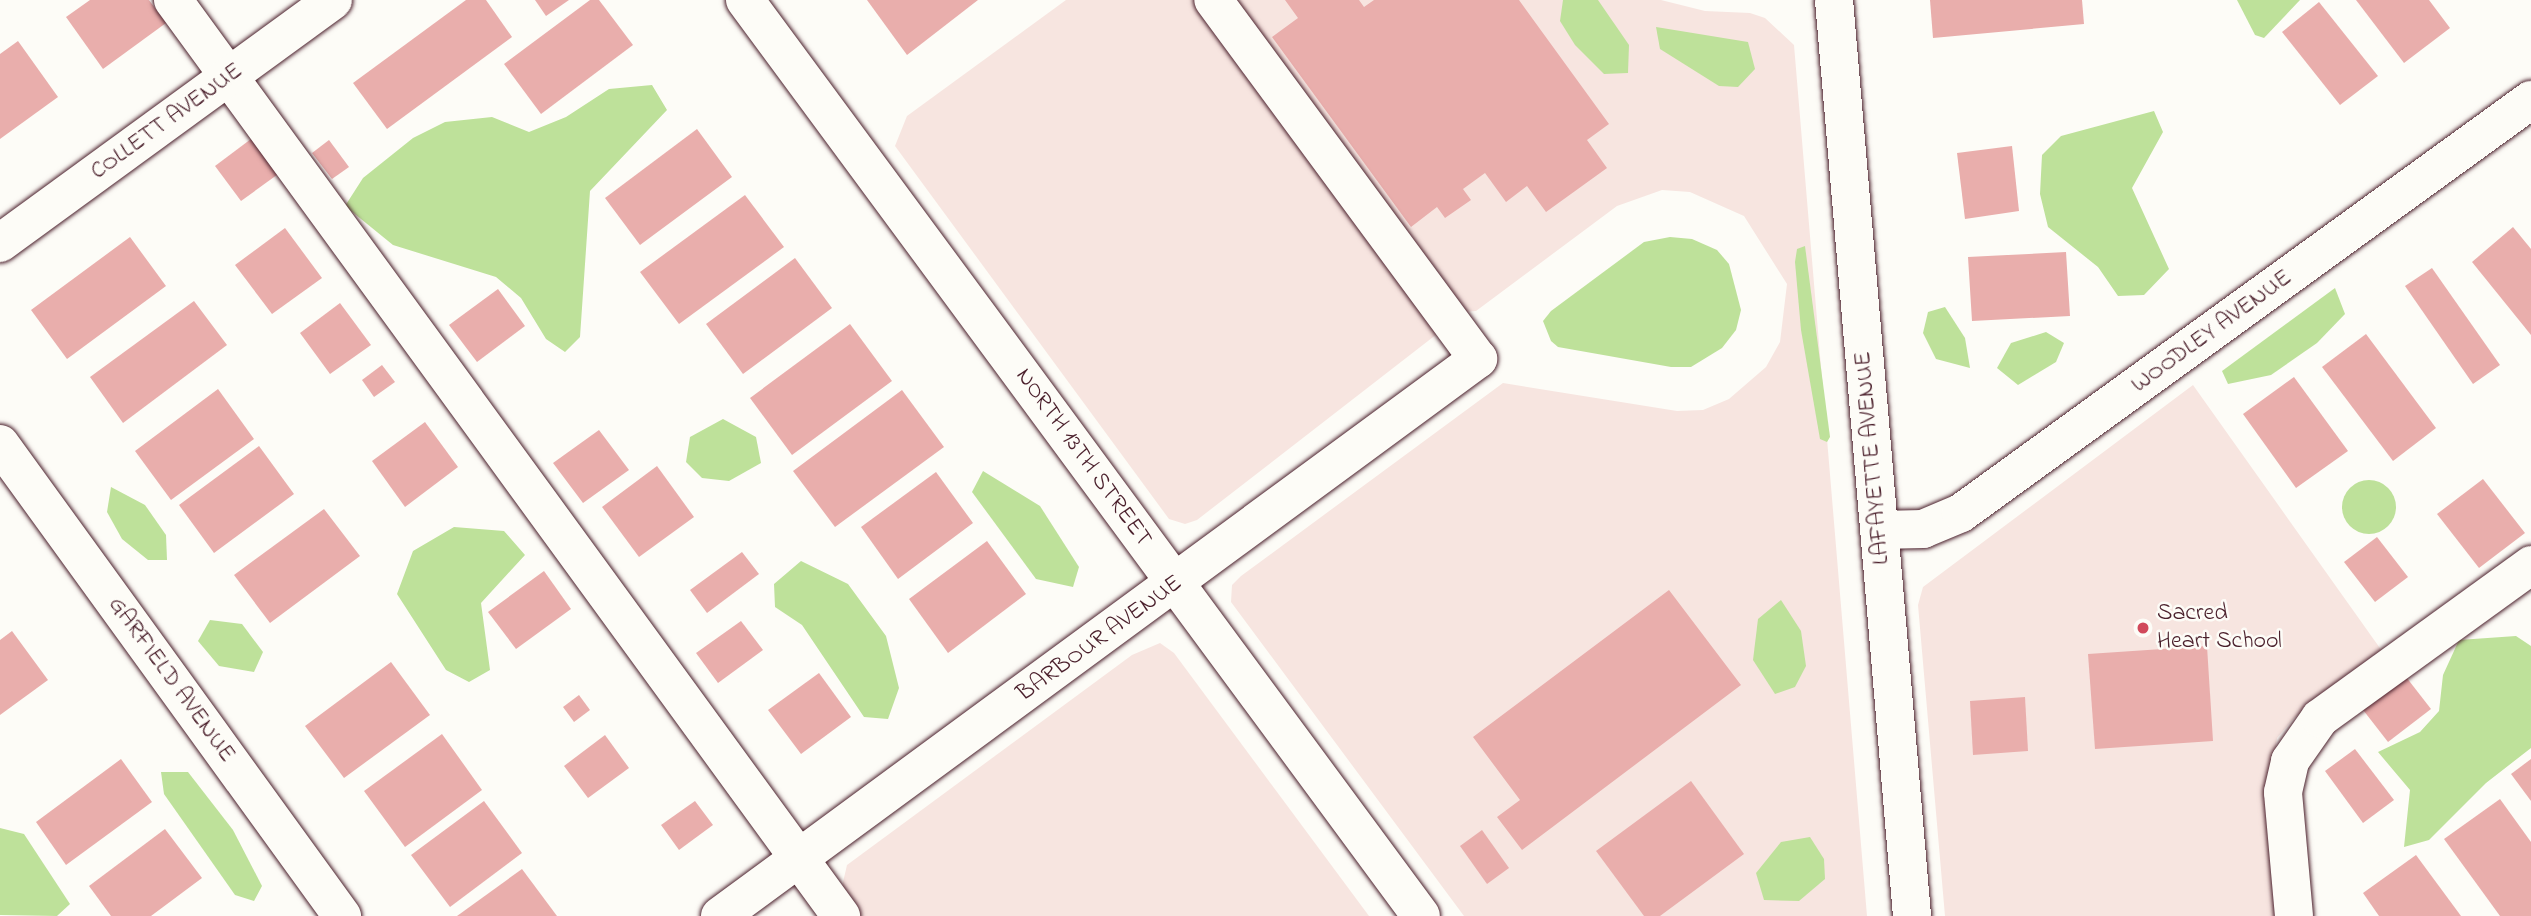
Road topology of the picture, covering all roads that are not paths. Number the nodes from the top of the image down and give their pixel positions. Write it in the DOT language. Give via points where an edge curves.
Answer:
graph roads {
  1 [pos="173,0"];
  2 [pos="333,0"];
  3 [pos="745,0"];
  4 [pos="1213,0"];
  5 [pos="1834,0"];
  6 [pos="229,76"];
  7 [pos="2531,100"];
  8 [pos="0,243"];
  9 [pos="0,443"];
  10 [pos="1879,530"];
  11 [pos="2531,565"];
  12 [pos="1175,584"];
  13 [pos="798,859"];
  14 [pos="342,916"];
  15 [pos="720,916"];
  16 [pos="841,916"];
  17 [pos="1421,916"];
  18 [pos="1912,916"];
  19 [pos="2294,916"];
  1 -- 6 [label="street"];
  2 -- 6 [label="street, COLLETT AVENUE"];
  3 -- 12 [label="street, NORTH 13TH STREET"];
  4 -- 12 [label="street, BARBOUR AVENUE" via="1478,359"];
  5 -- 10 [label="street, LAFAYETTE AVENUE"];
  6 -- 8 [label="street, COLLETT AVENUE"];
  6 -- 13 [label="street"];
  7 -- 10 [label="street, WOODLEY AVENUE" via="1961,513 1923,529"];
  9 -- 14 [label="street, GARFIELD AVENUE"];
  10 -- 18 [label="street, LAFAYETTE AVENUE"];
  11 -- 19 [label="street" via="2320,718 2290,761 2283,792"];
  12 -- 13 [label="street, BARBOUR AVENUE"];
  12 -- 17 [label="street, NORTH 13TH STREET"];
  13 -- 15 [label="street, BARBOUR AVENUE"];
  13 -- 16 [label="street"];
}
